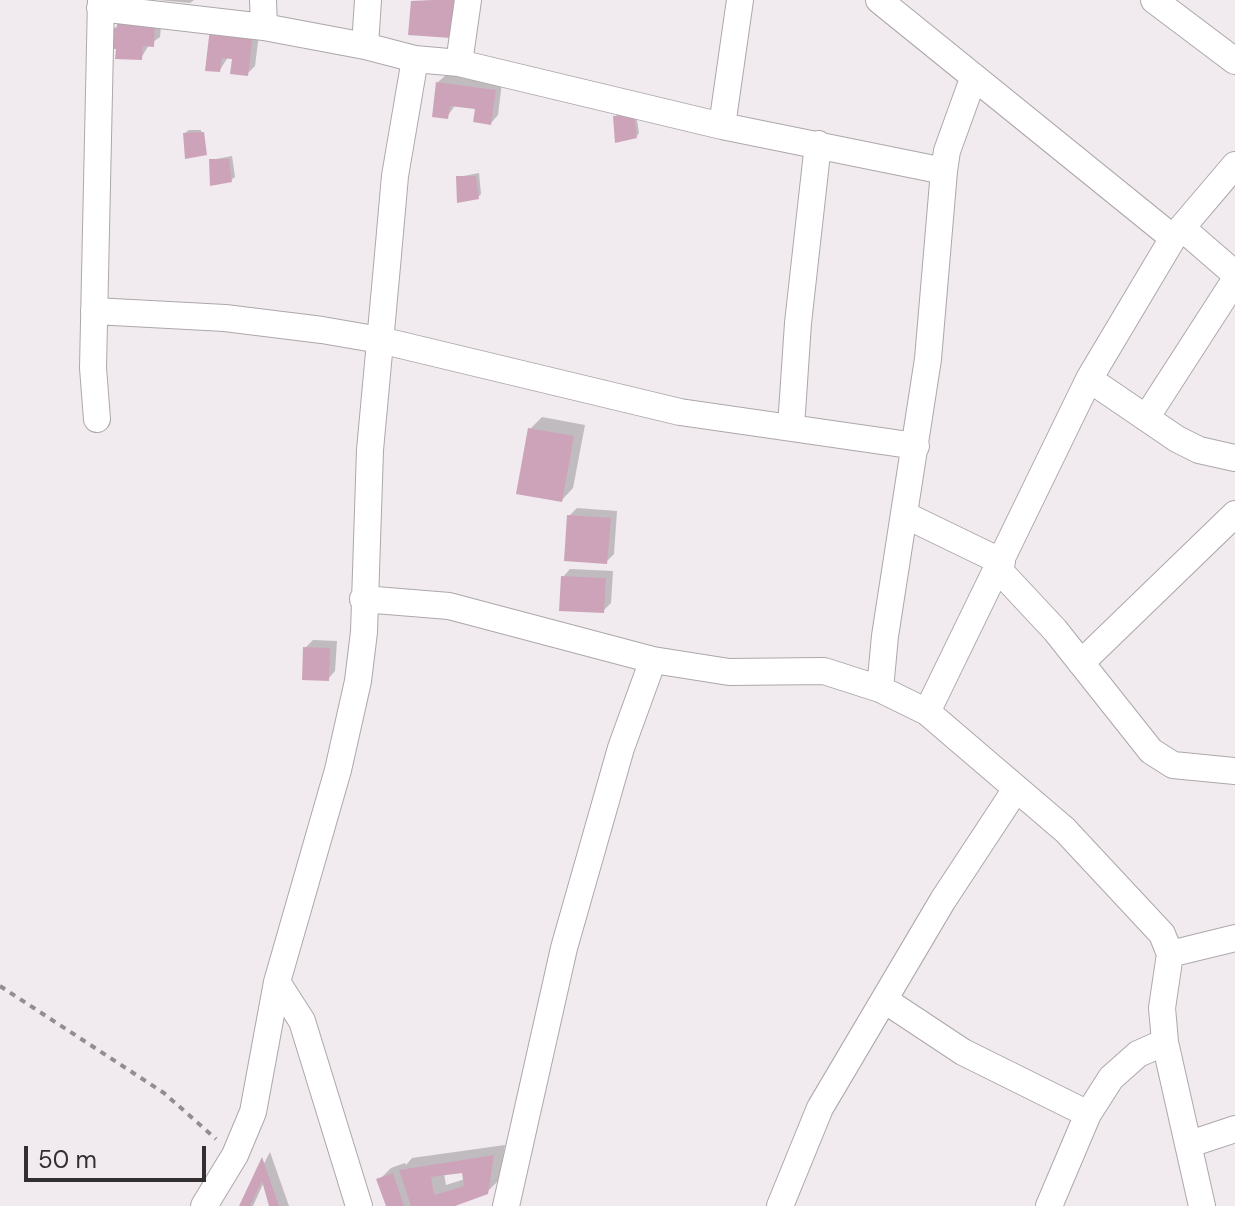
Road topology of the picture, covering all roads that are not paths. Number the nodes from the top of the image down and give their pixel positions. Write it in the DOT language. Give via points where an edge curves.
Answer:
graph roads {
  1 [pos="263,0"];
  2 [pos="368,0"];
  3 [pos="468,0"];
  4 [pos="740,0"];
  5 [pos="879,0"];
  6 [pos="1154,0"];
  7 [pos="101,4"];
  8 [pos="264,27"];
  9 [pos="365,46"];
  10 [pos="415,59"];
  11 [pos="1235,61"];
  12 [pos="459,63"];
  13 [pos="973,79"];
  14 [pos="722,126"];
  15 [pos="818,144"];
  16 [pos="1235,165"];
  17 [pos="944,171"];
  18 [pos="1177,233"];
  19 [pos="1235,277"];
  20 [pos="94,311"];
  21 [pos="380,340"];
  22 [pos="1089,379"];
  23 [pos="1146,418"];
  24 [pos="97,419"];
  25 [pos="791,427"];
  26 [pos="916,446"];
  27 [pos="1235,458"];
  28 [pos="1235,514"];
  29 [pos="905,515"];
  30 [pos="1000,566"];
  31 [pos="363,599"];
  32 [pos="653,660"];
  33 [pos="1081,663"];
  34 [pos="880,689"];
  35 [pos="927,712"];
  36 [pos="1235,771"];
  37 [pos="1016,789"];
  38 [pos="1231,945"];
  39 [pos="1170,954"];
  40 [pos="277,982"];
  41 [pos="886,1001"];
  42 [pos="1165,1042"];
  43 [pos="1088,1114"];
  44 [pos="1235,1129"];
  45 [pos="1190,1144"];
  46 [pos="204,1206"];
  47 [pos="359,1206"];
  48 [pos="506,1206"];
  49 [pos="780,1206"];
  50 [pos="1049,1206"];
  51 [pos="1202,1206"];
  1 -- 8 [label="street"];
  2 -- 9 [label="street"];
  3 -- 12 [label="street"];
  4 -- 14 [label="street"];
  5 -- 13 [label="street"];
  6 -- 11 [label="street"];
  7 -- 8 [label="street"];
  7 -- 20 [label="street"];
  8 -- 9 [label="street"];
  9 -- 10 [label="street"];
  10 -- 12 [label="street"];
  10 -- 21 [label="street" via="395,176"];
  12 -- 14 [label="street"];
  13 -- 17 [label="street"];
  13 -- 18 [label="street"];
  14 -- 15 [label="street"];
  15 -- 17 [label="street"];
  15 -- 25 [label="street"];
  16 -- 18 [label="street"];
  17 -- 26 [label="street"];
  18 -- 19 [label="street"];
  18 -- 22 [label="street"];
  19 -- 23 [label="street"];
  20 -- 21 [label="street" via="252,321"];
  20 -- 24 [label="street"];
  21 -- 25 [label="street" via="680,412"];
  21 -- 31 [label="street"];
  22 -- 23 [label="street"];
  22 -- 30 [label="street"];
  23 -- 27 [label="street" via="1199,450"];
  25 -- 26 [label="street"];
  26 -- 29 [label="street"];
  28 -- 33 [label="street"];
  29 -- 30 [label="street"];
  29 -- 34 [label="street"];
  30 -- 33 [label="street"];
  30 -- 35 [label="street"];
  31 -- 32 [label="street" via="449,606"];
  31 -- 40 [label="street" via="364,632 349,723"];
  32 -- 34 [label="street" via="729,672 824,671"];
  32 -- 48 [label="street" via="621,748 564,948"];
  33 -- 36 [label="street" via="1163,761"];
  34 -- 35 [label="street"];
  35 -- 37 [label="street"];
  37 -- 39 [label="street" via="1065,830 1152,921"];
  37 -- 41 [label="street" via="943,900"];
  38 -- 39 [label="street"];
  39 -- 42 [label="street" via="1162,1008"];
  40 -- 46 [label="street" via="261,1082 246,1134"];
  40 -- 47 [label="street" via="302,1021"];
  41 -- 43 [label="street" via="963,1052"];
  41 -- 49 [label="street" via="820,1108"];
  42 -- 43 [label="street" via="1125,1063"];
  42 -- 45 [label="street"];
  43 -- 50 [label="street"];
  44 -- 45 [label="street"];
  45 -- 51 [label="street"];
}
